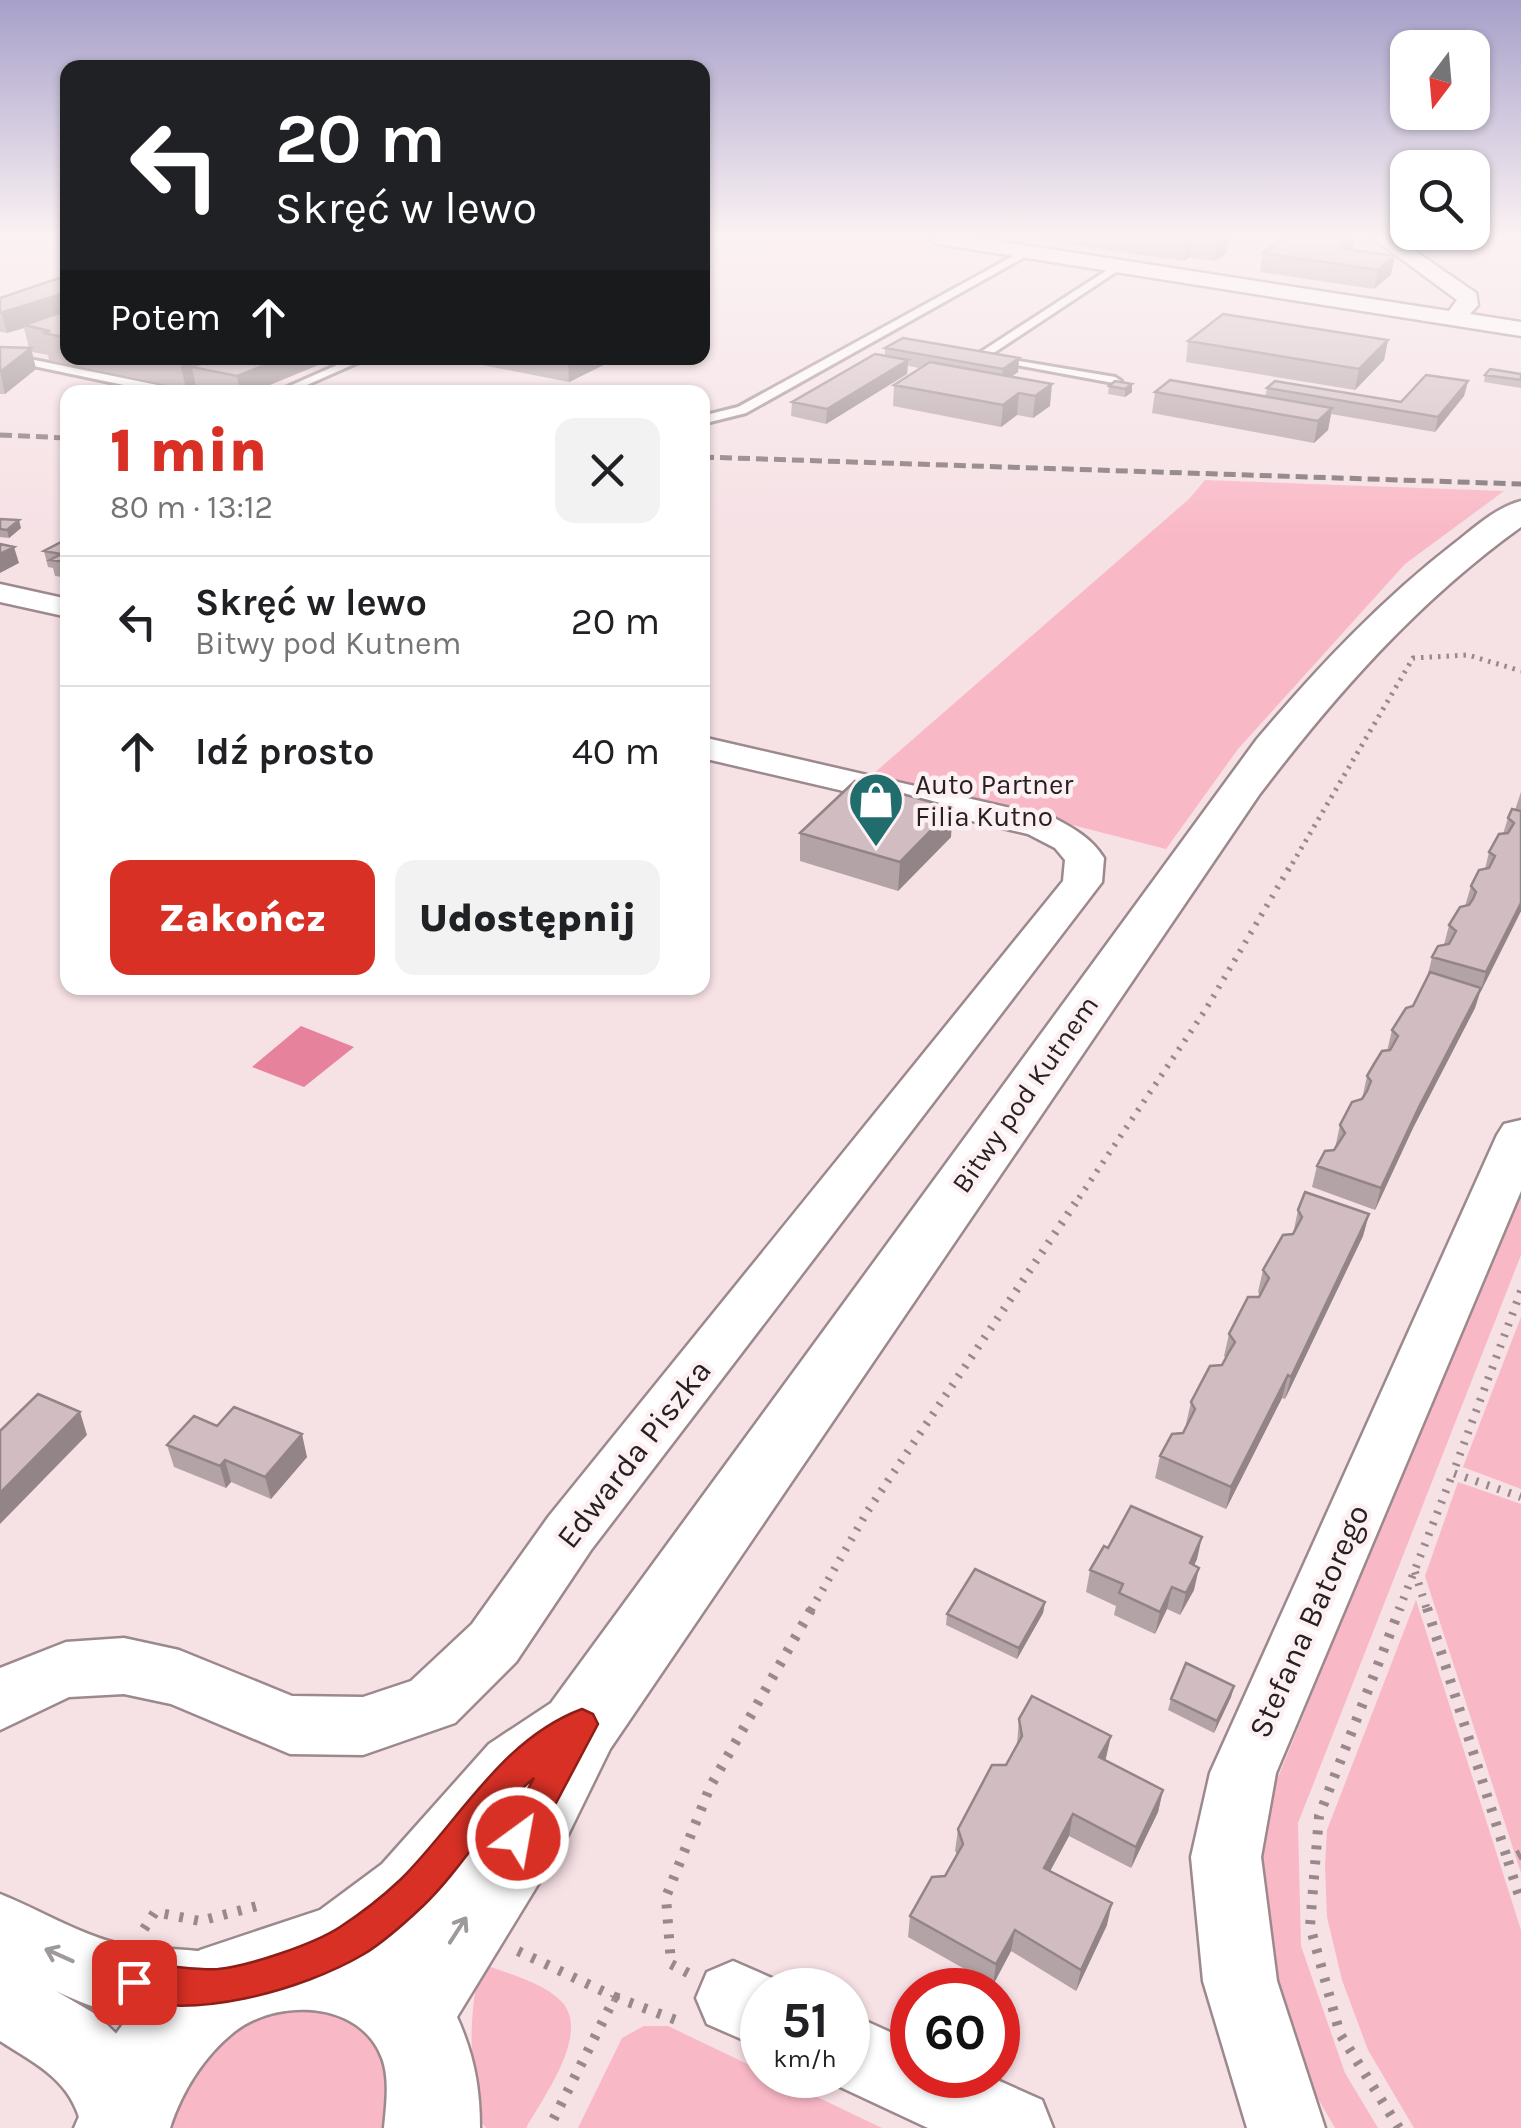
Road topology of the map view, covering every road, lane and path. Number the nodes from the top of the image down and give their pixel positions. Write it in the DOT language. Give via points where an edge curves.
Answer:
graph roads {
  1 [pos="873,337"];
  2 [pos="1009,337"];
  3 [pos="963,354"];
  4 [pos="0,356"];
  5 [pos="979,357"];
  6 [pos="346,365"];
  7 [pos="1115,380"];
  8 [pos="139,385"];
  9 [pos="298,385"];
  10 [pos="710,418"];
  11 [pos="1521,510"];
  12 [pos="0,594"];
  13 [pos="60,606"];
  14 [pos="1521,671"];
  15 [pos="710,750"];
  16 [pos="1521,1135"];
  17 [pos="1521,1292"];
  18 [pos="1452,1473"];
  19 [pos="1521,1497"];
  20 [pos="1414,1570"];
  21 [pos="0,1701"];
  22 [pos="582,1724"];
  23 [pos="1521,1854"];
  24 [pos="1508,1861"];
  25 [pos="1521,1902"];
  26 [pos="0,1929"];
  27 [pos="258,1976"];
  28 [pos="0,1999"];
  29 [pos="740,2000"];
  30 [pos="410,2014"];
  31 [pos="870,2061"];
  32 [pos="122,2128"];
  33 [pos="432,2128"];
  34 [pos="1014,2128"];
  35 [pos="1286,2128"];
  36 [pos="1400,2128"];
  1 -- 10 [label="lane" via="742,410"];
  2 -- 5 [label="lane"];
  3 -- 5 [label="lane"];
  4 -- 8 [label="lane"];
  5 -- 7 [label="lane"];
  6 -- 9 [label="lane"];
  11 -- 22 [label="main road, Bitwy pod Kutnem" via="1445,566 1282,733"];
  12 -- 13 [label="street"];
  14 -- 29 [label="path" via="1451,650 1414,658 1206,1009 867,1512 710,1788 666,1898 672,1964"];
  15 -- 21 [label="street, Edwarda Piszka" via="1041,826 1085,858 1082,882 570,1533 494,1644 432,1703 363,1726 290,1725 180,1678 124,1666 66,1670"];
  16 -- 35 [label="street, Stefana Batorego" via="1242,1773 1226,1857 1240,1981"];
  17 -- 18 [label="path"];
  18 -- 19 [label="path"];
  18 -- 20 [label="path"];
  20 -- 24 [label="path"];
  20 -- 36 [label="path" via="1319,1816 1310,1926 1340,2034"];
  22 -- 27 [label="main road, Bitwy pod Kutnem" via="518,1770 412,1892 351,1941"];
  30 -- 22 [label="main road, Bitwy pod Kutnem, one-way" via="538,1810"];
  23 -- 24 [label="path"];
  24 -- 25 [label="path"];
  27 -- 26 [label="street, one-way" via="158,1987 110,1978"];
  27 -- 30 [label="main road" via="327,1966 372,1981"];
  27 -- 32 [label="main road" via="158,2047"];
  28 -- 32 [label="street" via="70,2042 110,2081"];
  30 -- 33 [label="main road" via="431,2060"];
  31 -- 34 [label="street"];
}
